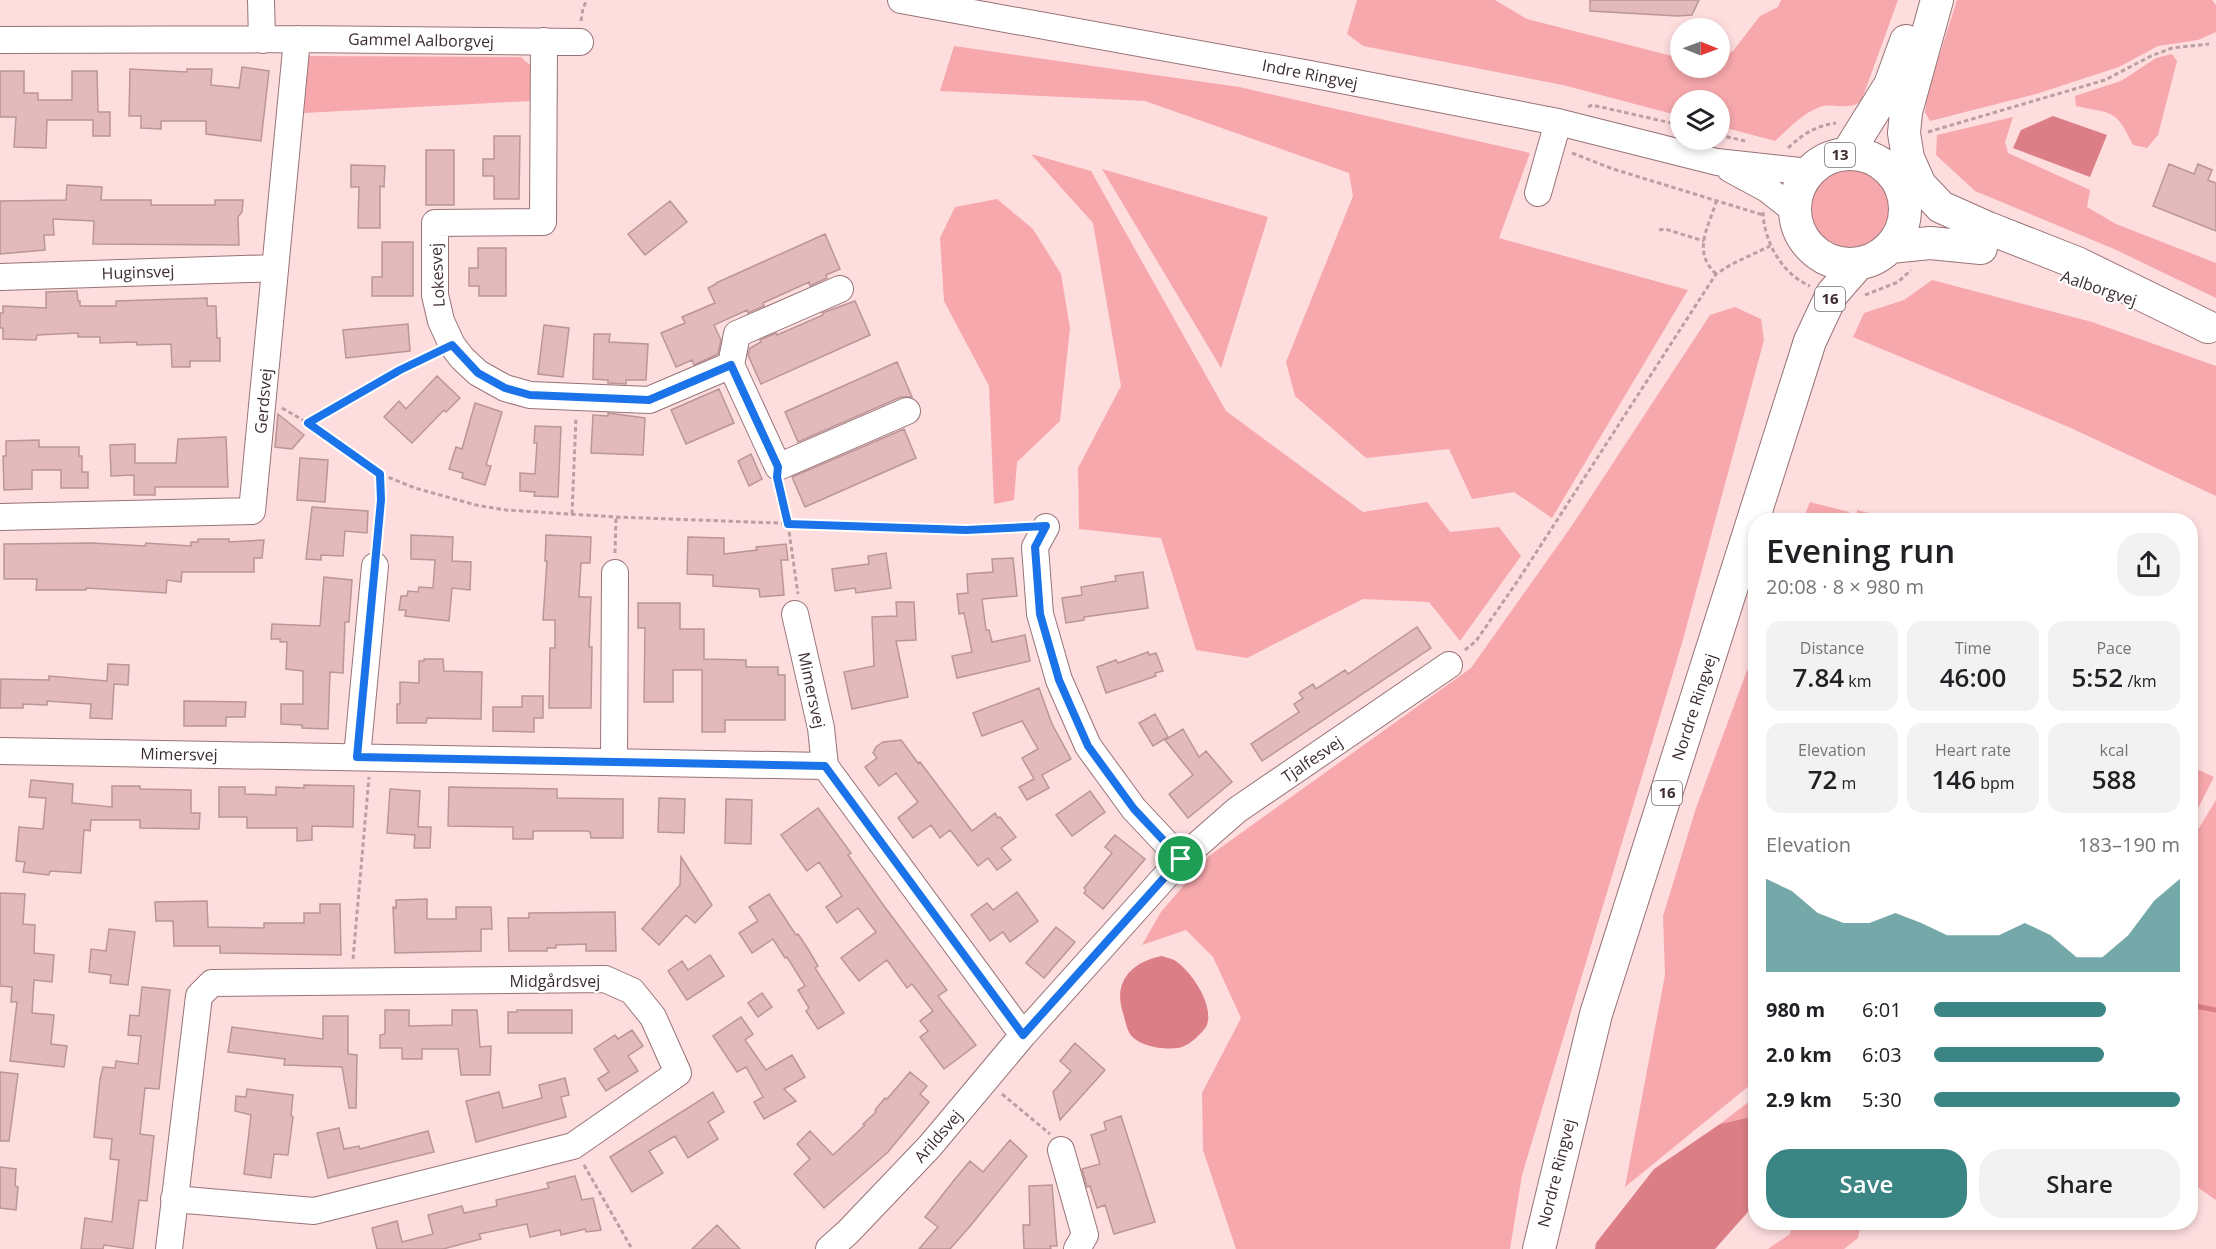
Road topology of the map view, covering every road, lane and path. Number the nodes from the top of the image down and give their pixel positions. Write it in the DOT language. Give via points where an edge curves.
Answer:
graph roads {
  1 [pos="261,0"];
  2 [pos="901,0"];
  3 [pos="1921,0"];
  4 [pos="1937,0"];
  5 [pos="297,39"];
  6 [pos="0,40"];
  7 [pos="262,40"];
  8 [pos="544,41"];
  9 [pos="580,42"];
  10 [pos="2209,44"];
  11 [pos="1890,85"];
  12 [pos="1558,122"];
  13 [pos="1919,135"];
  14 [pos="1846,154"];
  15 [pos="1717,162"];
  16 [pos="1885,166"];
  17 [pos="1809,172"];
  18 [pos="1538,194"];
  19 [pos="1716,201"];
  20 [pos="1905,203"];
  21 [pos="1795,211"];
  22 [pos="1659,230"];
  23 [pos="1704,241"];
  24 [pos="1770,246"];
  25 [pos="1890,247"];
  26 [pos="1981,248"];
  27 [pos="1813,250"];
  28 [pos="1859,263"];
  29 [pos="275,268"];
  30 [pos="1716,274"];
  31 [pos="0,277"];
  32 [pos="840,289"];
  33 [pos="2212,329"];
  34 [pos="1810,341"];
  35 [pos="452,345"];
  36 [pos="731,365"];
  37 [pos="577,397"];
  38 [pos="263,403"];
  39 [pos="908,411"];
  40 [pos="308,423"];
  41 [pos="778,467"];
  42 [pos="380,474"];
  43 [pos="1755,513"];
  44 [pos="572,514"];
  45 [pos="0,517"];
  46 [pos="616,518"];
  47 [pos="788,524"];
  48 [pos="1046,526"];
  49 [pos="1748,536"];
  50 [pos="375,566"];
  51 [pos="615,573"];
  52 [pos="795,614"];
  53 [pos="1449,665"];
  54 [pos="0,750"];
  55 [pos="364,757"];
  56 [pos="614,762"];
  57 [pos="825,766"];
  58 [pos="1181,859"];
  59 [pos="351,983"];
  60 [pos="1023,1035"];
  61 [pos="985,1080"];
  62 [pos="573,1146"];
  63 [pos="1061,1150"];
  64 [pos="174,1199"];
  65 [pos="855,1241"];
  66 [pos="169,1249"];
  67 [pos="632,1249"];
  68 [pos="829,1249"];
  69 [pos="1077,1249"];
  70 [pos="1539,1249"];
  1 -- 7 [label="street"];
  2 -- 12 [label="street, Indre Ringvej"];
  3 -- 11 [label="main road, 13"];
  4 -- 33 [label="main road" via="1906,112 1904,133 1908,158 1920,185 1941,207 2077,262"];
  5 -- 7 [label="street, Gammel Aalborgvej"];
  5 -- 8 [label="street, Gammel Aalborgvej"];
  5 -- 29 [label="street, Gerdsvej"];
  6 -- 7 [label="street, Gammel Aalborgvej"];
  8 -- 9 [label="street, Gammel Aalborgvej"];
  8 -- 35 [label="street, Lokesvej" via="543,222 435,223 435,295"];
  10 -- 13 [label="path" via="2172,48 2105,81"];
  11 -- 14 [label="main road, 13"];
  11 -- 16 [label="main road" via="1884,129"];
  12 -- 15 [label="street, Indre Ringvej"];
  12 -- 18 [label="street"];
  14 -- 16 [label="main road, 13" via="1860,154"];
  14 -- 17 [label="main road, 13" via="1826,159"];
  15 -- 17 [label="street, Indre Ringvej"];
  15 -- 21 [label="street, Indre Ringvej" via="1767,189"];
  16 -- 20 [label="main road" via="1901,189"];
  17 -- 21 [label="main road, 13" via="1801,183"];
  19 -- 23 [label="path"];
  20 -- 25 [label="main road" via="1899,234"];
  20 -- 26 [label="main road, Aalborgvej"];
  21 -- 27 [label="main road" via="1800,232"];
  22 -- 23 [label="path"];
  23 -- 30 [label="path" via="1704,259"];
  24 -- 30 [label="path"];
  25 -- 26 [label="main road, Aalborgvej" via="1930,243"];
  25 -- 28 [label="main road"];
  26 -- 33 [label="main road, Aalborgvej"];
  27 -- 28 [label="main road" via="1834,262"];
  27 -- 34 [label="main road, Nordre Ringvej / 16"];
  28 -- 34 [label="main road, Nordre Ringvej / 16" via="1833,294"];
  29 -- 31 [label="street, Huginsvej"];
  29 -- 38 [label="street, Gerdsvej"];
  30 -- 53 [label="path" via="1519,579 1476,640"];
  32 -- 36 [label="street" via="737,334"];
  34 -- 43 [label="main road, Nordre Ringvej / 16"];
  35 -- 37 [label="street, Lokesvej" via="478,373 505,388 530,395"];
  35 -- 40 [label="path"];
  36 -- 37 [label="street, Lokesvej" via="649,400"];
  36 -- 41 [label="street"];
  37 -- 44 [label="path"];
  38 -- 40 [label="path" via="283,408"];
  38 -- 45 [label="street, Gerdsvej" via="252,512"];
  39 -- 41 [label="street"];
  40 -- 42 [label="path"];
  41 -- 47 [label="path"];
  42 -- 44 [label="path" via="476,505"];
  42 -- 50 [label="path"];
  44 -- 46 [label="path"];
  46 -- 47 [label="path"];
  46 -- 51 [label="path"];
  47 -- 48 [label="path" via="966,530"];
  47 -- 52 [label="path" via="801,609"];
  48 -- 58 [label="street" via="1035,547 1040,614 1059,680 1088,746 1134,809"];
  49 -- 70 [label="main road, Nordre Ringvej / 16" via="1596,1014"];
  50 -- 55 [label="street"];
  51 -- 56 [label="street"];
  52 -- 57 [label="street, Mimersvej" via="821,728"];
  53 -- 58 [label="street, Tjalfesvej" via="1237,810"];
  54 -- 55 [label="street, Mimersvej"];
  55 -- 56 [label="street, Mimersvej"];
  55 -- 59 [label="path"];
  56 -- 57 [label="street, Mimersvej"];
  57 -- 60 [label="street"];
  58 -- 60 [label="street, Tjalfesvej"];
  59 -- 62 [label="street, Midgårdsvej" via="605,979 632,991 652,1017 678,1073"];
  59 -- 64 [label="street, Midgårdsvej" via="212,983 199,996"];
  60 -- 61 [label="street, Arildsvej"];
  61 -- 63 [label="path" via="1053,1137"];
  61 -- 65 [label="street, Arildsvej"];
  62 -- 64 [label="street, Midgårdsvej" via="314,1211"];
  62 -- 67 [label="path"];
  63 -- 69 [label="street" via="1085,1235"];
  64 -- 66 [label="street, Midgårdsvej"];
  65 -- 68 [label="street, Arildsvej"];
}
